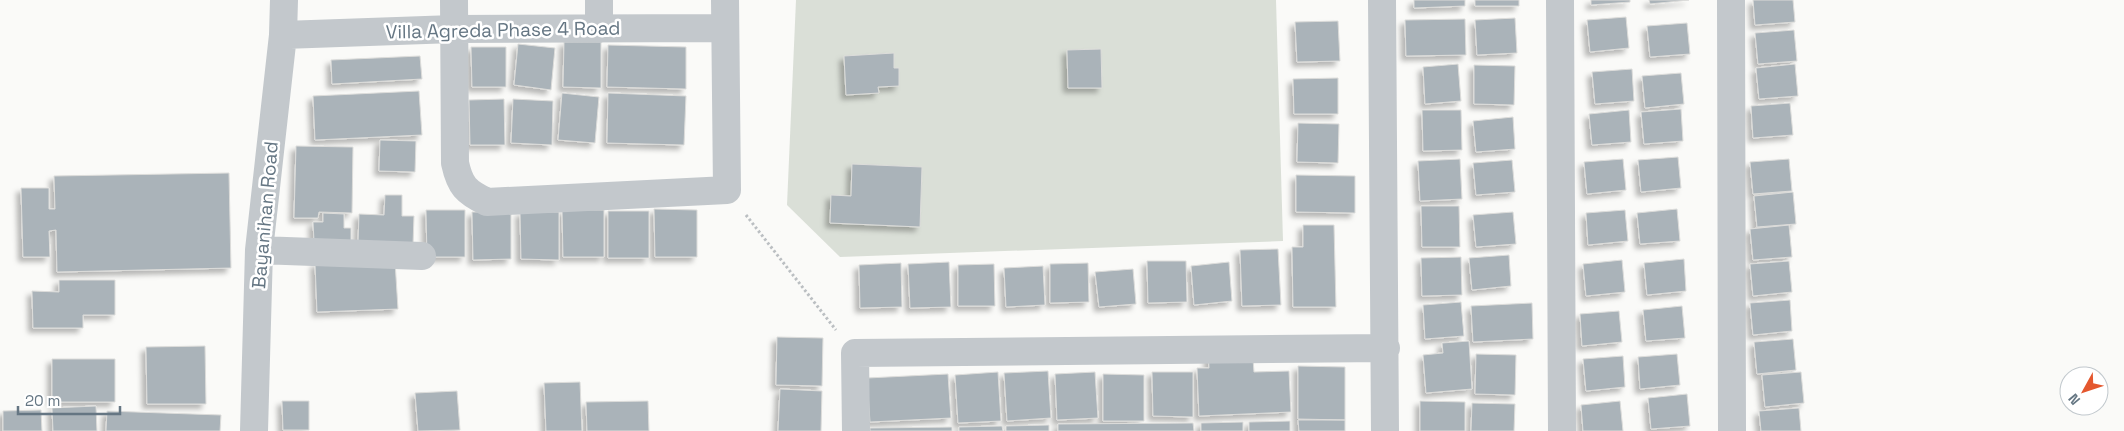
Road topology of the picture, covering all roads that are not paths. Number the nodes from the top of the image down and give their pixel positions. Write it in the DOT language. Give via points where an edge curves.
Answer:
graph roads {
  1 [pos="284,0"];
  2 [pos="454,0"];
  3 [pos="599,0"];
  4 [pos="725,0"];
  5 [pos="1382,0"];
  6 [pos="1560,0"];
  7 [pos="1731,0"];
  8 [pos="454,28"];
  9 [pos="724,28"];
  10 [pos="600,29"];
  11 [pos="283,35"];
  12 [pos="259,250"];
  13 [pos="422,256"];
  14 [pos="1386,348"];
  15 [pos="254,431"];
  16 [pos="856,431"];
  17 [pos="1385,431"];
  18 [pos="1562,431"];
  19 [pos="1732,431"];
  1 -- 11 [label="street, Bayanihan Road"];
  2 -- 8 [label="street"];
  3 -- 10 [label="street"];
  4 -- 9 [label="street"];
  5 -- 14 [label="street"];
  6 -- 18 [label="street"];
  7 -- 19 [label="street"];
  8 -- 9 [label="street" via="455,163 459,179 471,194 487,202 727,190"];
  8 -- 10 [label="street, Villa Agreda Phase 4 Road"];
  8 -- 11 [label="street, Villa Agreda Phase 4 Road"];
  9 -- 10 [label="street, Villa Agreda Phase 4 Road"];
  11 -- 12 [label="street, Bayanihan Road"];
  12 -- 13 [label="street"];
  12 -- 15 [label="street, Bayanihan Road"];
  14 -- 16 [label="street" via="855,353"];
  14 -- 17 [label="street"];
}
